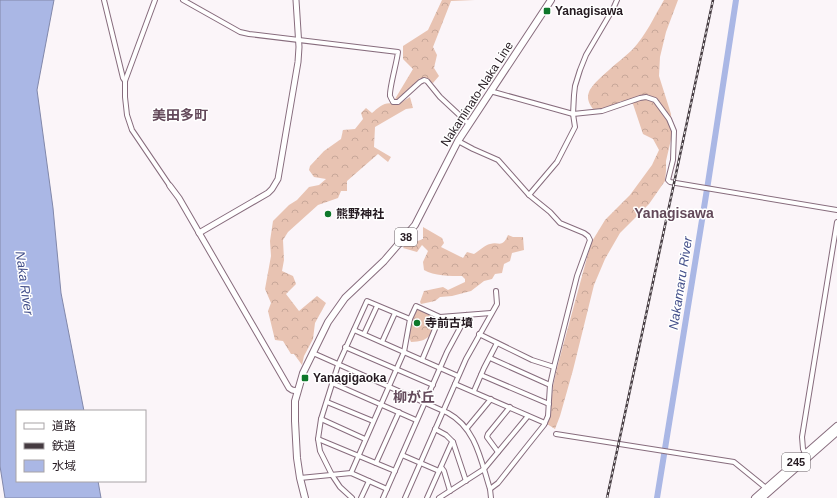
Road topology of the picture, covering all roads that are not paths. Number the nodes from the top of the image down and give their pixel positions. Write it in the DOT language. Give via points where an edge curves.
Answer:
graph roads {
  1 [pos="104,0"];
  2 [pos="155,0"];
  3 [pos="183,0"];
  4 [pos="296,0"];
  5 [pos="551,0"];
  6 [pos="617,0"];
  7 [pos="299,40"];
  8 [pos="126,81"];
  9 [pos="490,91"];
  10 [pos="573,114"];
  11 [pos="469,124"];
  12 [pos="458,141"];
  13 [pos="170,186"];
  14 [pos="530,195"];
  15 [pos="837,210"];
  16 [pos="837,222"];
  17 [pos="199,233"];
  18 [pos="496,290"];
  19 [pos="377,306"];
  20 [pos="395,313"];
  21 [pos="491,313"];
  22 [pos="467,315"];
  23 [pos="440,317"];
  24 [pos="410,320"];
  25 [pos="354,330"];
  26 [pos="364,334"];
  27 [pos="479,334"];
  28 [pos="382,342"];
  29 [pos="497,343"];
  30 [pos="345,347"];
  31 [pos="404,352"];
  32 [pos="313,353"];
  33 [pos="490,358"];
  34 [pos="422,360"];
  35 [pos="338,365"];
  36 [pos="554,367"];
  37 [pos="440,368"];
  38 [pos="396,369"];
  39 [pos="481,375"];
  40 [pos="458,376"];
  41 [pos="332,383"];
  42 [pos="455,384"];
  43 [pos="433,385"];
  44 [pos="550,385"];
  45 [pos="388,387"];
  46 [pos="297,391"];
  47 [pos="474,391"];
  48 [pos="490,399"];
  49 [pos="327,402"];
  50 [pos="424,403"];
  51 [pos="381,404"];
  52 [pos="549,404"];
  53 [pos="510,407"];
  54 [pos="443,411"];
  55 [pos="399,412"];
  56 [pos="528,416"];
  57 [pos="321,419"];
  58 [pos="416,420"];
  59 [pos="373,421"];
  60 [pos="544,423"];
  61 [pos="837,426"];
  62 [pos="466,428"];
  63 [pos="435,429"];
  64 [pos="837,432"];
  65 [pos="556,434"];
  66 [pos="318,439"];
  67 [pos="365,439"];
  68 [pos="453,442"];
  69 [pos="498,452"];
  70 [pos="805,453"];
  71 [pos="402,455"];
  72 [pos="358,456"];
  73 [pos="376,463"];
  74 [pos="420,463"];
  75 [pos="440,469"];
  76 [pos="484,469"];
  77 [pos="395,471"];
  78 [pos="351,473"];
  79 [pos="332,475"];
  80 [pos="300,478"];
  81 [pos="369,481"];
  82 [pos="466,481"];
  83 [pos="766,488"];
  84 [pos="387,489"];
  85 [pos="490,489"];
  86 [pos="450,491"];
  87 [pos="306,497"];
  88 [pos="352,498"];
  89 [pos="361,498"];
  90 [pos="383,498"];
  91 [pos="405,498"];
  92 [pos="427,498"];
  93 [pos="439,498"];
  94 [pos="491,498"];
  95 [pos="755,498"];
  96 [pos="762,498"];
  1 -- 8 [label="street" via="123,78"];
  2 -- 8 [label="street"];
  3 -- 7 [label="street" via="240,32"];
  4 -- 7 [label="street"];
  5 -- 9 [label="main road, Nakaminato-Naka Line / 38"];
  6 -- 10 [label="street" via="586,55 576,86"];
  7 -- 11 [label="street" via="398,52 390,90 393,102 398,102 424,80"];
  7 -- 17 [label="street" via="294,89 276,184 268,193"];
  8 -- 13 [label="street" via="125,106 132,130"];
  9 -- 10 [label="street"];
  9 -- 11 [label="main road, Nakaminato-Naka Line / 38"];
  10 -- 14 [label="street" via="575,127 557,162"];
  10 -- 15 [label="street" via="602,111 640,98 655,100 669,119 674,131 673,160 668,180 670,182"];
  11 -- 12 [label="main road, Nakaminato-Naka Line / 38"];
  12 -- 14 [label="street" via="498,160"];
  12 -- 32 [label="main road, Nakaminato-Naka Line / 38" via="415,225 384,261 342,301"];
  13 -- 17 [label="street"];
  14 -- 36 [label="street" via="560,223 584,233 590,240 577,276"];
  16 -- 70 [label="street" via="802,437"];
  17 -- 46 [label="street" via="290,388"];
  18 -- 21 [label="street" via="497,304"];
  19 -- 20 [label="street"];
  19 -- 25 [label="street" via="366,301"];
  19 -- 26 [label="street"];
  20 -- 24 [label="street"];
  20 -- 28 [label="street"];
  21 -- 22 [label="street"];
  21 -- 27 [label="street"];
  22 -- 23 [label="street"];
  22 -- 37 [label="street"];
  23 -- 24 [label="street" via="416,306"];
  23 -- 34 [label="street"];
  24 -- 31 [label="street"];
  25 -- 26 [label="street"];
  25 -- 30 [label="street"];
  26 -- 28 [label="street"];
  27 -- 29 [label="street"];
  27 -- 40 [label="street"];
  28 -- 31 [label="street"];
  29 -- 33 [label="street"];
  29 -- 36 [label="street" via="532,360"];
  30 -- 35 [label="street"];
  30 -- 38 [label="street"];
  31 -- 34 [label="street"];
  31 -- 38 [label="street"];
  32 -- 35 [label="street"];
  32 -- 46 [label="main road, Nakaminato-Naka Line / 38"];
  33 -- 39 [label="street"];
  33 -- 44 [label="street"];
  34 -- 37 [label="street"];
  35 -- 41 [label="street"];
  35 -- 45 [label="street"];
  36 -- 44 [label="street"];
  37 -- 40 [label="street"];
  37 -- 43 [label="street"];
  38 -- 43 [label="street"];
  38 -- 45 [label="street"];
  39 -- 47 [label="street"];
  39 -- 52 [label="street"];
  40 -- 42 [label="street"];
  41 -- 49 [label="street"];
  41 -- 51 [label="street"];
  42 -- 47 [label="street"];
  42 -- 54 [label="street"];
  43 -- 50 [label="street"];
  44 -- 52 [label="street"];
  45 -- 50 [label="street"];
  45 -- 51 [label="street"];
  46 -- 80 [label="main road, Nakaminato-Naka Line / 38" via="294,421"];
  47 -- 48 [label="street"];
  48 -- 53 [label="street"];
  48 -- 62 [label="street"];
  49 -- 57 [label="street"];
  49 -- 59 [label="street"];
  50 -- 54 [label="street"];
  50 -- 58 [label="street"];
  51 -- 55 [label="street"];
  51 -- 59 [label="street"];
  52 -- 60 [label="street" via="548,416"];
  53 -- 56 [label="street"];
  53 -- 69 [label="street" via="488,434 487,438"];
  54 -- 62 [label="street" via="455,417"];
  54 -- 63 [label="street"];
  55 -- 58 [label="street"];
  55 -- 73 [label="street"];
  56 -- 60 [label="street"];
  56 -- 69 [label="street"];
  57 -- 66 [label="street"];
  57 -- 67 [label="street"];
  58 -- 71 [label="street"];
  59 -- 67 [label="street"];
  60 -- 85 [label="street" via="498,483"];
  61 -- 70 [label="main road, 245"];
  62 -- 76 [label="street"];
  63 -- 68 [label="street"];
  63 -- 74 [label="street"];
  64 -- 96 [label="main road, 245"];
  65 -- 83 [label="street" via="734,462"];
  66 -- 72 [label="street"];
  66 -- 79 [label="street" via="320,451"];
  67 -- 72 [label="street"];
  68 -- 75 [label="street"];
  68 -- 82 [label="street"];
  69 -- 76 [label="street"];
  70 -- 83 [label="main road, 245"];
  71 -- 74 [label="street"];
  71 -- 77 [label="street"];
  72 -- 73 [label="street"];
  72 -- 78 [label="street"];
  73 -- 77 [label="street"];
  74 -- 75 [label="street"];
  74 -- 91 [label="street"];
  75 -- 86 [label="street" via="444,471"];
  75 -- 92 [label="street"];
  76 -- 82 [label="street"];
  76 -- 85 [label="street"];
  77 -- 84 [label="street"];
  78 -- 79 [label="street"];
  78 -- 81 [label="street"];
  79 -- 80 [label="street"];
  79 -- 88 [label="street"];
  80 -- 87 [label="main road, Nakaminato-Naka Line / 38"];
  81 -- 84 [label="street"];
  81 -- 89 [label="street"];
  82 -- 86 [label="street"];
  83 -- 95 [label="main road, 245"];
  84 -- 90 [label="street"];
  85 -- 94 [label="street"];
  86 -- 93 [label="street"];
}
